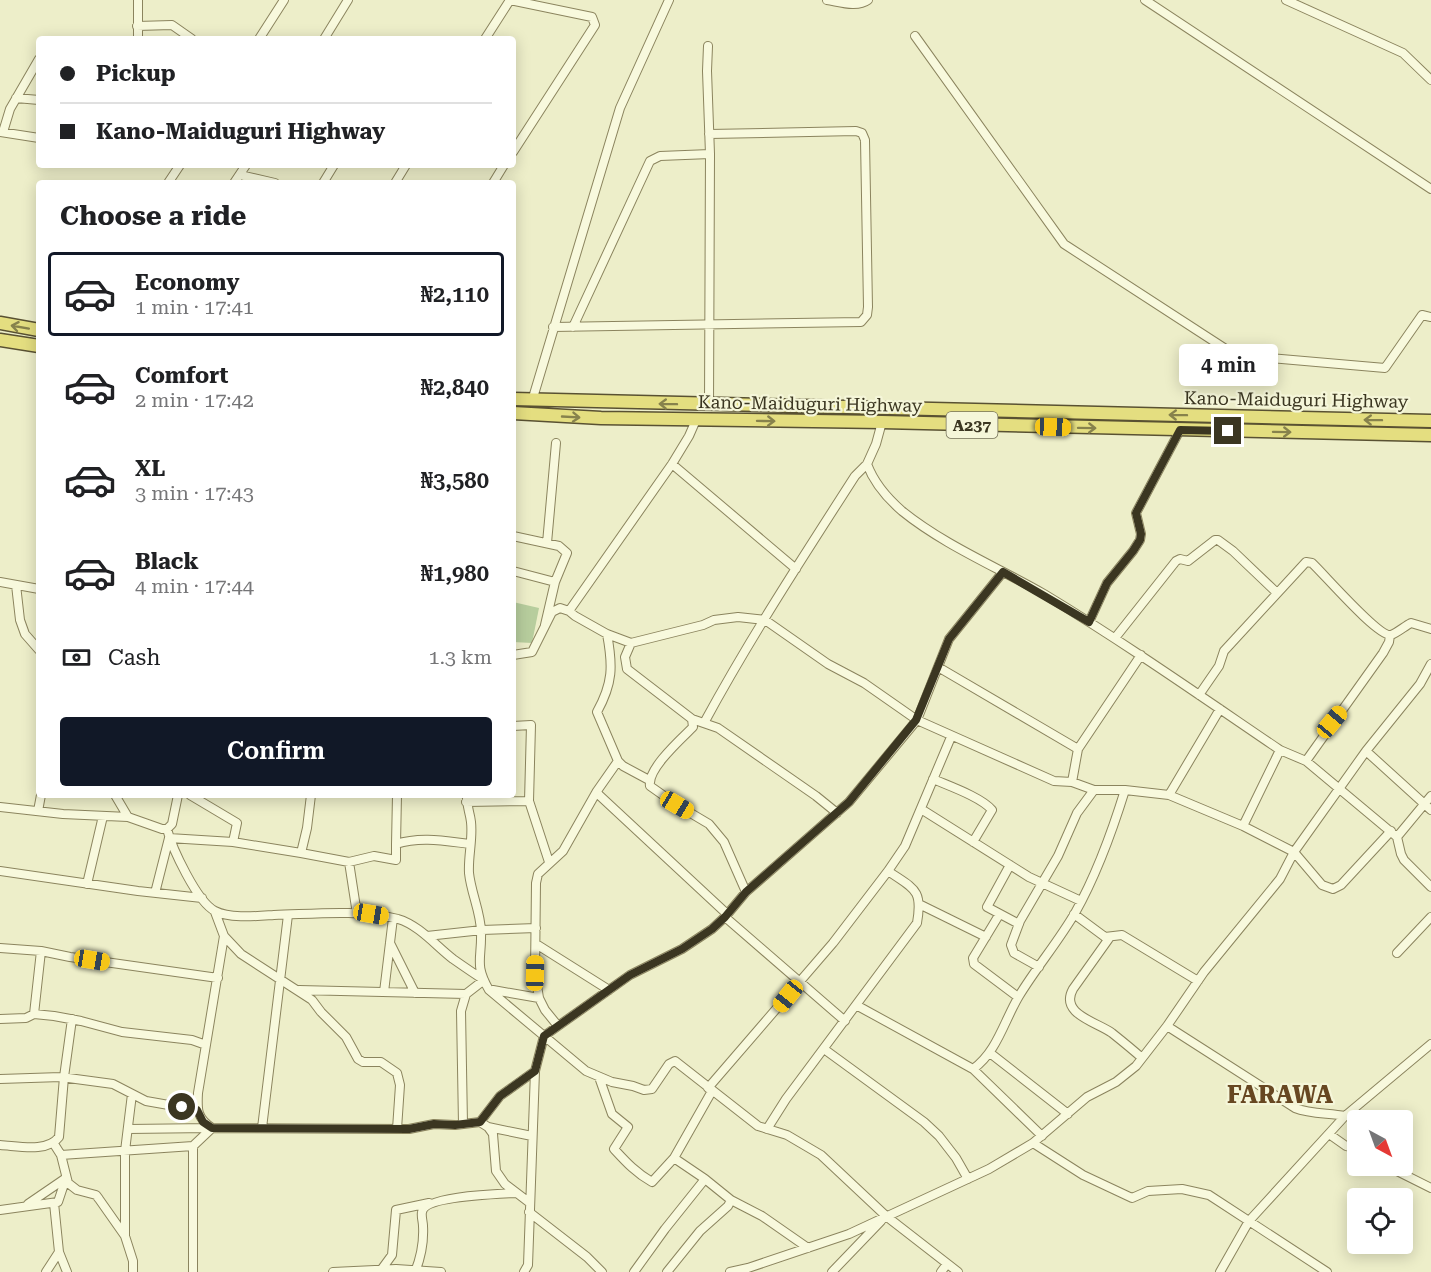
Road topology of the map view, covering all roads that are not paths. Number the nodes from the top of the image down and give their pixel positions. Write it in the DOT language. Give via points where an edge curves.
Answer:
graph roads {
  1 [pos="138,0"];
  2 [pos="284,0"];
  3 [pos="348,0"];
  4 [pos="509,0"];
  5 [pos="669,0"];
  6 [pos="827,0"];
  7 [pos="868,0"];
  8 [pos="1145,0"];
  9 [pos="1286,0"];
  10 [pos="137,26"];
  11 [pos="138,36"];
  12 [pos="188,36"];
  13 [pos="261,36"];
  14 [pos="326,36"];
  15 [pos="488,36"];
  16 [pos="915,36"];
  17 [pos="708,46"];
  18 [pos="36,64"];
  19 [pos="1431,80"];
  20 [pos="16,98"];
  21 [pos="36,100"];
  22 [pos="2,132"];
  23 [pos="709,134"];
  24 [pos="36,138"];
  25 [pos="516,147"];
  26 [pos="710,154"];
  27 [pos="244,168"];
  28 [pos="240,174"];
  29 [pos="236,180"];
  30 [pos="263,180"];
  31 [pos="1431,189"];
  32 [pos="1431,317"];
  33 [pos="0,323"];
  34 [pos="709,325"];
  35 [pos="553,327"];
  36 [pos="573,327"];
  37 [pos="36,329"];
  38 [pos="0,340"];
  39 [pos="36,346"];
  40 [pos="516,399"];
  41 [pos="532,400"];
  42 [pos="709,405"];
  43 [pos="516,413"];
  44 [pos="531,415"];
  45 [pos="696,420"];
  46 [pos="1431,421"];
  47 [pos="882,422"];
  48 [pos="1180,430"];
  49 [pos="1431,435"];
  50 [pos="556,443"];
  51 [pos="672,464"];
  52 [pos="867,464"];
  53 [pos="516,537"];
  54 [pos="547,543"];
  55 [pos="796,569"];
  56 [pos="516,572"];
  57 [pos="1003,572"];
  58 [pos="0,582"];
  59 [pos="555,582"];
  60 [pos="16,585"];
  61 [pos="36,588"];
  62 [pos="1276,592"];
  63 [pos="570,610"];
  64 [pos="765,620"];
  65 [pos="1089,622"];
  66 [pos="545,625"];
  67 [pos="1431,629"];
  68 [pos="607,634"];
  69 [pos="1390,635"];
  70 [pos="1115,638"];
  71 [pos="631,643"];
  72 [pos="36,647"];
  73 [pos="516,655"];
  74 [pos="1141,655"];
  75 [pos="938,667"];
  76 [pos="1430,670"];
  77 [pos="1199,695"];
  78 [pos="1220,709"];
  79 [pos="692,719"];
  80 [pos="916,720"];
  81 [pos="704,723"];
  82 [pos="516,726"];
  83 [pos="951,737"];
  84 [pos="1078,749"];
  85 [pos="1280,750"];
  86 [pos="1366,751"];
  87 [pos="618,760"];
  88 [pos="1306,761"];
  89 [pos="933,779"];
  90 [pos="649,780"];
  91 [pos="1072,782"];
  92 [pos="1339,788"];
  93 [pos="1094,790"];
  94 [pos="1125,790"];
  95 [pos="597,791"];
  96 [pos="1168,795"];
  97 [pos="1431,796"];
  98 [pos="40,798"];
  99 [pos="117,798"];
  100 [pos="177,798"];
  101 [pos="195,798"];
  102 [pos="311,798"];
  103 [pos="398,798"];
  104 [pos="466,799"];
  105 [pos="529,801"];
  106 [pos="1424,804"];
  107 [pos="0,807"];
  108 [pos="921,808"];
  109 [pos="1431,810"];
  110 [pos="38,812"];
  111 [pos="837,813"];
  112 [pos="103,816"];
  113 [pos="128,817"];
  114 [pos="1244,826"];
  115 [pos="167,829"];
  116 [pos="1394,834"];
  117 [pos="170,838"];
  118 [pos="232,842"];
  119 [pos="974,842"];
  120 [pos="396,844"];
  121 [pos="470,844"];
  122 [pos="1294,852"];
  123 [pos="301,853"];
  124 [pos="349,862"];
  125 [pos="549,862"];
  126 [pos="1010,865"];
  127 [pos="0,871"];
  128 [pos="888,871"];
  129 [pos="1043,883"];
  130 [pos="87,884"];
  131 [pos="1431,887"];
  132 [pos="746,892"];
  133 [pos="155,893"];
  134 [pos="202,898"];
  135 [pos="1081,901"];
  136 [pos="921,905"];
  137 [pos="215,912"];
  138 [pos="357,914"];
  139 [pos="1074,914"];
  140 [pos="288,915"];
  141 [pos="999,915"];
  142 [pos="726,916"];
  143 [pos="1431,916"];
  144 [pos="393,918"];
  145 [pos="1020,924"];
  146 [pos="536,928"];
  147 [pos="482,930"];
  148 [pos="224,936"];
  149 [pos="427,936"];
  150 [pos="986,937"];
  151 [pos="1110,937"];
  152 [pos="390,943"];
  153 [pos="536,944"];
  154 [pos="0,948"];
  155 [pos="41,951"];
  156 [pos="1397,953"];
  157 [pos="1039,967"];
  158 [pos="218,978"];
  159 [pos="280,980"];
  160 [pos="483,980"];
  161 [pos="1198,981"];
  162 [pos="799,982"];
  163 [pos="297,990"];
  164 [pos="489,990"];
  165 [pos="609,990"];
  166 [pos="384,992"];
  167 [pos="415,993"];
  168 [pos="466,994"];
  169 [pos="1018,997"];
  170 [pos="539,998"];
  171 [pos="856,1005"];
  172 [pos="34,1014"];
  173 [pos="0,1019"];
  174 [pos="72,1019"];
  175 [pos="845,1022"];
  176 [pos="558,1026"];
  177 [pos="1167,1026"];
  178 [pos="544,1036"];
  179 [pos="1431,1044"];
  180 [pos="206,1045"];
  181 [pos="824,1049"];
  182 [pos="990,1053"];
  183 [pos="1142,1058"];
  184 [pos="973,1069"];
  185 [pos="535,1071"];
  186 [pos="64,1077"];
  187 [pos="599,1077"];
  188 [pos="0,1079"];
  189 [pos="710,1089"];
  190 [pos="132,1094"];
  191 [pos="197,1110"];
  192 [pos="1068,1114"];
  193 [pos="1345,1116"];
  194 [pos="480,1122"];
  195 [pos="463,1124"];
  196 [pos="488,1127"];
  197 [pos="212,1128"];
  198 [pos="262,1128"];
  199 [pos="128,1129"];
  200 [pos="398,1129"];
  201 [pos="767,1129"];
  202 [pos="1329,1134"];
  203 [pos="532,1136"];
  204 [pos="1042,1136"];
  205 [pos="1033,1143"];
  206 [pos="54,1144"];
  207 [pos="0,1145"];
  208 [pos="193,1146"];
  209 [pos="1347,1146"];
  210 [pos="125,1151"];
  211 [pos="61,1155"];
  212 [pos="674,1158"];
  213 [pos="1407,1176"];
  214 [pos="66,1178"];
  215 [pos="705,1179"];
  216 [pos="968,1179"];
  217 [pos="1431,1188"];
  218 [pos="516,1193"];
  219 [pos="731,1200"];
  220 [pos="433,1202"];
  221 [pos="54,1203"];
  222 [pos="26,1206"];
  223 [pos="529,1208"];
  224 [pos="0,1210"];
  225 [pos="886,1216"];
  226 [pos="1250,1221"];
  227 [pos="125,1236"];
  228 [pos="808,1248"];
  229 [pos="59,1252"];
  230 [pos="947,1263"];
  231 [pos="381,1270"];
  232 [pos="748,1270"];
  233 [pos="416,1271"];
  234 [pos="46,1272"];
  235 [pos="67,1272"];
  236 [pos="133,1272"];
  237 [pos="194,1272"];
  238 [pos="333,1272"];
  239 [pos="441,1272"];
  240 [pos="524,1272"];
  241 [pos="602,1272"];
  242 [pos="634,1272"];
  243 [pos="667,1272"];
  244 [pos="730,1272"];
  245 [pos="832,1272"];
  246 [pos="941,1272"];
  247 [pos="958,1272"];
  248 [pos="1220,1272"];
  249 [pos="1327,1272"];
  1 -- 10 [label="street"];
  2 -- 13 [label="street"];
  3 -- 14 [label="street"];
  4 -- 15 [label="street"];
  4 -- 25 [label="street" via="592,17 595,25"];
  5 -- 35 [label="street" via="620,108"];
  6 -- 7 [label="street" via="852,4"];
  8 -- 31 [label="street"];
  9 -- 19 [label="street" via="1403,53"];
  10 -- 11 [label="street"];
  10 -- 12 [label="street" via="172,25"];
  16 -- 32 [label="street" via="1064,244 1235,355 1385,368 1422,315"];
  17 -- 23 [label="street"];
  18 -- 20 [label="street"];
  20 -- 21 [label="street"];
  20 -- 22 [label="street"];
  22 -- 24 [label="street"];
  23 -- 26 [label="street"];
  23 -- 34 [label="street" via="856,130 862,133 868,307 861,322"];
  26 -- 34 [label="street"];
  26 -- 36 [label="street" via="660,156 650,161"];
  27 -- 28 [label="street"];
  28 -- 29 [label="street"];
  28 -- 30 [label="street"];
  37 -- 33 [label="highway, one-way"];
  34 -- 36 [label="street"];
  34 -- 42 [label="street"];
  35 -- 36 [label="street"];
  35 -- 41 [label="street"];
  38 -- 39 [label="highway"];
  40 -- 41 [label="highway, Kano-Maiduguri Highway / A237"];
  42 -- 41 [label="highway, Kano-Maiduguri Highway / A237, one-way"];
  41 -- 44 [label="street"];
  46 -- 42 [label="highway, Kano-Maiduguri Highway / A237, one-way"];
  43 -- 44 [label="highway, Kano-Maiduguri Highway / A237"];
  44 -- 45 [label="highway, Kano-Maiduguri Highway / A237, one-way"];
  45 -- 47 [label="highway, Kano-Maiduguri Highway / A237, one-way"];
  45 -- 51 [label="street"];
  47 -- 48 [label="highway, Kano-Maiduguri Highway / A237, one-way"];
  47 -- 52 [label="street"];
  48 -- 49 [label="highway, Kano-Maiduguri Highway / A237, one-way"];
  48 -- 65 [label="street" via="1136,513 1140,540 1107,583"];
  50 -- 54 [label="street"];
  51 -- 55 [label="street"];
  51 -- 63 [label="street"];
  52 -- 55 [label="street" via="855,476"];
  52 -- 57 [label="street" via="874,481 903,512"];
  53 -- 54 [label="street"];
  54 -- 59 [label="street" via="567,553"];
  55 -- 64 [label="street"];
  56 -- 59 [label="street"];
  57 -- 65 [label="street"];
  57 -- 75 [label="street" via="949,639"];
  58 -- 60 [label="street"];
  59 -- 66 [label="street"];
  60 -- 61 [label="street"];
  60 -- 72 [label="street" via="20,620"];
  62 -- 69 [label="street" via="1310,561 1372,624"];
  62 -- 70 [label="street" via="1233,551 1215,540 1188,561 1176,561"];
  62 -- 77 [label="street" via="1224,651 1219,666"];
  63 -- 66 [label="street" via="560,608 552,612"];
  63 -- 68 [label="street"];
  64 -- 71 [label="street" via="714,620"];
  64 -- 80 [label="street"];
  64 -- 81 [label="street"];
  65 -- 70 [label="street"];
  66 -- 73 [label="street" via="532,652"];
  67 -- 69 [label="street" via="1411,623"];
  68 -- 71 [label="street"];
  68 -- 87 [label="street" via="610,685 597,712"];
  69 -- 88 [label="street" via="1383,652"];
  70 -- 74 [label="street"];
  71 -- 79 [label="street" via="625,657 627,669"];
  74 -- 77 [label="street"];
  74 -- 84 [label="street"];
  75 -- 80 [label="street"];
  75 -- 84 [label="street"];
  76 -- 86 [label="street"];
  77 -- 78 [label="street"];
  78 -- 85 [label="street"];
  78 -- 96 [label="street"];
  79 -- 81 [label="street"];
  79 -- 90 [label="street" via="693,727 666,754"];
  80 -- 83 [label="street"];
  80 -- 111 [label="street"];
  81 -- 111 [label="street" via="741,743"];
  82 -- 105 [label="street" via="531,725"];
  83 -- 89 [label="street"];
  83 -- 91 [label="street" via="1054,781"];
  84 -- 91 [label="street"];
  85 -- 88 [label="street"];
  85 -- 114 [label="street"];
  86 -- 92 [label="street"];
  86 -- 106 [label="street"];
  87 -- 90 [label="street"];
  87 -- 95 [label="street"];
  88 -- 92 [label="street"];
  89 -- 108 [label="street"];
  89 -- 119 [label="street" via="992,810"];
  90 -- 132 [label="street" via="650,786 709,824 724,843"];
  91 -- 93 [label="street"];
  92 -- 116 [label="street"];
  92 -- 122 [label="street"];
  93 -- 94 [label="street"];
  93 -- 129 [label="street" via="1077,813"];
  94 -- 96 [label="street"];
  94 -- 135 [label="street"];
  95 -- 125 [label="street" via="563,851"];
  95 -- 142 [label="street"];
  96 -- 114 [label="street"];
  97 -- 106 [label="street"];
  98 -- 110 [label="street"];
  99 -- 113 [label="street"];
  100 -- 115 [label="street" via="172,824"];
  101 -- 118 [label="street" via="237,823"];
  102 -- 123 [label="street"];
  103 -- 120 [label="street"];
  104 -- 105 [label="street"];
  104 -- 121 [label="street"];
  105 -- 125 [label="street"];
  106 -- 109 [label="street"];
  106 -- 116 [label="street"];
  107 -- 110 [label="street"];
  108 -- 119 [label="street"];
  108 -- 128 [label="street"];
  110 -- 112 [label="street"];
  111 -- 132 [label="street"];
  112 -- 113 [label="street"];
  112 -- 130 [label="street"];
  113 -- 115 [label="street"];
  114 -- 122 [label="street"];
  115 -- 117 [label="street"];
  116 -- 122 [label="street" via="1333,890 1322,885"];
  116 -- 131 [label="street" via="1404,860"];
  117 -- 118 [label="street"];
  117 -- 133 [label="street"];
  117 -- 134 [label="street"];
  118 -- 123 [label="street"];
  119 -- 126 [label="street"];
  120 -- 121 [label="street" via="424,838"];
  120 -- 124 [label="street" via="396,860 374,856"];
  121 -- 147 [label="street" via="469,872"];
  122 -- 161 [label="street" via="1280,879"];
  123 -- 124 [label="street"];
  124 -- 138 [label="street"];
  125 -- 146 [label="street" via="538,874 536,883"];
  126 -- 129 [label="street"];
  126 -- 141 [label="street" via="987,907"];
  127 -- 130 [label="street"];
  128 -- 136 [label="street" via="914,889"];
  128 -- 162 [label="street"];
  129 -- 135 [label="street"];
  129 -- 145 [label="street"];
  130 -- 133 [label="street"];
  132 -- 142 [label="street"];
  133 -- 134 [label="street"];
  134 -- 137 [label="street"];
  135 -- 139 [label="street"];
  136 -- 150 [label="street"];
  136 -- 171 [label="street" via="917,923"];
  137 -- 140 [label="street"];
  137 -- 148 [label="street"];
  138 -- 140 [label="street"];
  138 -- 144 [label="street"];
  139 -- 151 [label="street"];
  139 -- 157 [label="street"];
  140 -- 159 [label="street"];
  141 -- 145 [label="street"];
  141 -- 150 [label="street"];
  142 -- 162 [label="street"];
  142 -- 165 [label="street" via="682,949"];
  143 -- 156 [label="street"];
  144 -- 149 [label="street"];
  144 -- 152 [label="street"];
  145 -- 157 [label="street" via="1011,945 1014,953"];
  146 -- 147 [label="street"];
  146 -- 153 [label="street"];
  147 -- 149 [label="street"];
  147 -- 160 [label="street" via="479,964"];
  148 -- 158 [label="street"];
  148 -- 159 [label="street" via="241,954"];
  149 -- 160 [label="street"];
  150 -- 169 [label="street" via="973,958 974,964"];
  151 -- 161 [label="street" via="1122,935"];
  151 -- 183 [label="street" via="1073,989 1070,1005 1082,1018 1110,1031"];
  152 -- 166 [label="street"];
  152 -- 167 [label="street"];
  153 -- 165 [label="street"];
  153 -- 170 [label="street"];
  154 -- 155 [label="street"];
  155 -- 158 [label="street"];
  155 -- 172 [label="street"];
  157 -- 169 [label="street"];
  158 -- 180 [label="street"];
  159 -- 163 [label="street"];
  159 -- 198 [label="street"];
  160 -- 164 [label="street"];
  160 -- 168 [label="street"];
  161 -- 177 [label="street"];
  162 -- 175 [label="street"];
  162 -- 189 [label="street"];
  163 -- 166 [label="street"];
  163 -- 200 [label="street" via="335,1024 358,1059 381,1062 397,1073"];
  164 -- 170 [label="street"];
  164 -- 178 [label="street"];
  165 -- 176 [label="street"];
  166 -- 167 [label="street"];
  167 -- 168 [label="street"];
  168 -- 195 [label="street" via="461,1011"];
  169 -- 182 [label="street"];
  170 -- 176 [label="street"];
  171 -- 175 [label="street"];
  171 -- 184 [label="street"];
  172 -- 173 [label="street"];
  172 -- 174 [label="street"];
  174 -- 180 [label="street" via="122,1032"];
  174 -- 186 [label="street"];
  175 -- 181 [label="street"];
  176 -- 178 [label="street"];
  177 -- 183 [label="street"];
  177 -- 193 [label="street" via="1295,1108"];
  178 -- 185 [label="street"];
  178 -- 187 [label="street"];
  179 -- 193 [label="street"];
  180 -- 191 [label="street"];
  181 -- 201 [label="street"];
  181 -- 216 [label="street" via="924,1122 956,1158"];
  182 -- 184 [label="street"];
  182 -- 192 [label="street"];
  183 -- 192 [label="street" via="1116,1082 1087,1097"];
  184 -- 204 [label="street"];
  185 -- 194 [label="street" via="500,1096"];
  185 -- 203 [label="street"];
  186 -- 188 [label="street"];
  186 -- 190 [label="street" via="113,1084"];
  186 -- 206 [label="street" via="59,1137"];
  187 -- 189 [label="street" via="652,1089 675,1061"];
  187 -- 212 [label="street" via="612,1114 628,1128 614,1149 627,1164 652,1182"];
  189 -- 201 [label="street"];
  189 -- 212 [label="street"];
  190 -- 191 [label="street" via="146,1101"];
  190 -- 199 [label="street"];
  191 -- 197 [label="street" via="203,1122"];
  192 -- 204 [label="street"];
  193 -- 202 [label="street"];
  194 -- 195 [label="street"];
  194 -- 196 [label="street"];
  195 -- 200 [label="street"];
  196 -- 203 [label="street"];
  196 -- 218 [label="street" via="493,1134 496,1172"];
  197 -- 198 [label="street"];
  197 -- 199 [label="street"];
  197 -- 208 [label="street"];
  198 -- 200 [label="street"];
  199 -- 210 [label="street"];
  201 -- 225 [label="street" via="787,1135 822,1155"];
  202 -- 209 [label="street"];
  202 -- 226 [label="street"];
  203 -- 223 [label="street"];
  204 -- 205 [label="street"];
  205 -- 216 [label="street"];
  205 -- 226 [label="street" via="1083,1175 1132,1198 1148,1191 1182,1189 1209,1195"];
  206 -- 207 [label="street"];
  206 -- 211 [label="street"];
  208 -- 210 [label="street"];
  208 -- 237 [label="street"];
  210 -- 211 [label="street"];
  210 -- 227 [label="street"];
  211 -- 214 [label="street"];
  212 -- 215 [label="street"];
  213 -- 217 [label="street"];
  214 -- 221 [label="street" via="59,1200"];
  214 -- 222 [label="street"];
  214 -- 227 [label="street" via="71,1186 96,1195"];
  215 -- 219 [label="street"];
  215 -- 242 [label="street"];
  216 -- 225 [label="street"];
  218 -- 220 [label="street"];
  218 -- 223 [label="street"];
  219 -- 228 [label="street"];
  219 -- 243 [label="street"];
  220 -- 231 [label="street" via="396,1210 392,1256"];
  220 -- 233 [label="street" via="422,1212 423,1246"];
  221 -- 222 [label="street"];
  221 -- 229 [label="street"];
  222 -- 224 [label="street"];
  223 -- 240 [label="street" via="528,1265"];
  223 -- 241 [label="street"];
  225 -- 228 [label="street"];
  225 -- 230 [label="street"];
  225 -- 245 [label="street"];
  226 -- 248 [label="street"];
  226 -- 249 [label="street"];
  227 -- 236 [label="street"];
  228 -- 232 [label="street"];
  229 -- 234 [label="street"];
  229 -- 235 [label="street"];
  230 -- 246 [label="street"];
  230 -- 247 [label="street"];
  231 -- 233 [label="street"];
  231 -- 238 [label="street"];
  232 -- 244 [label="street"];
  233 -- 239 [label="street"];
}
